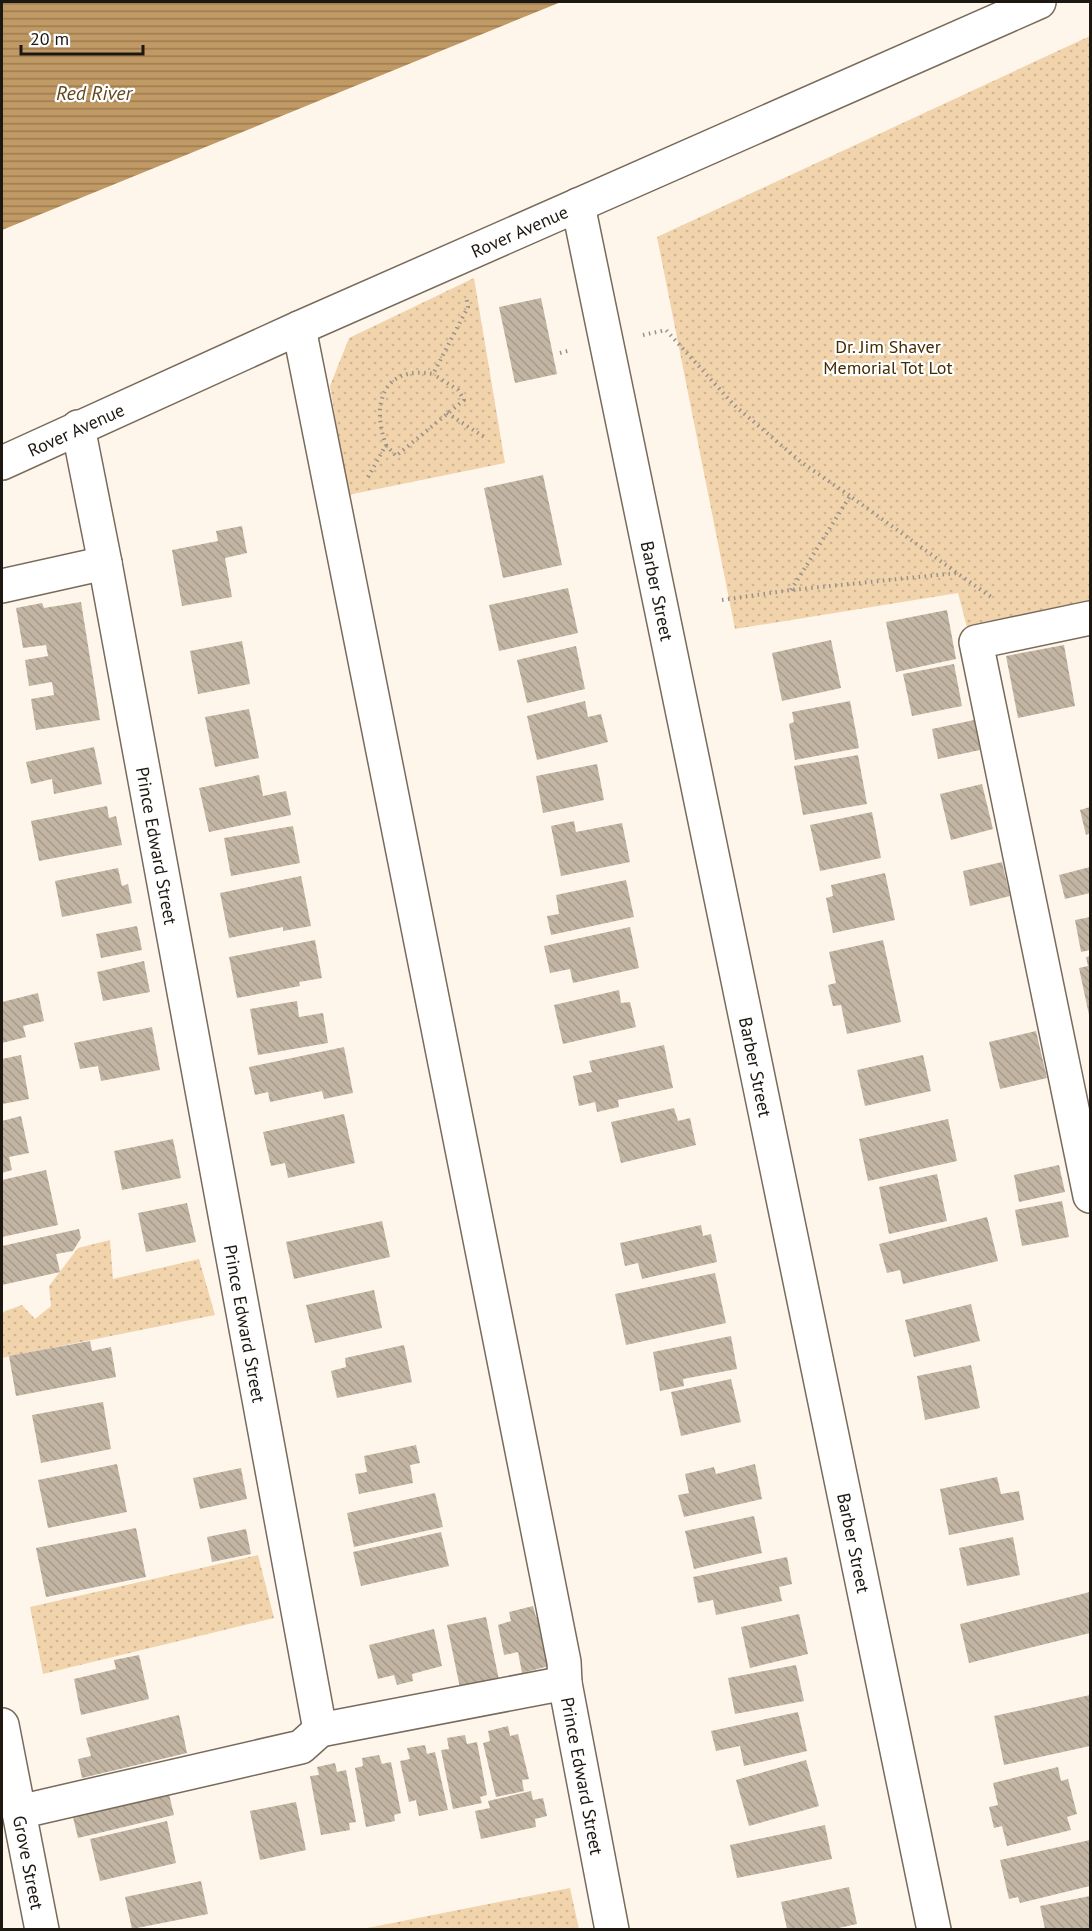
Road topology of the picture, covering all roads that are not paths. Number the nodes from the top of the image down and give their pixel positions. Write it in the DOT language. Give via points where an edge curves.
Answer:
graph roads {
  1 [pos="1039,2"];
  2 [pos="578,205"];
  3 [pos="299,328"];
  4 [pos="78,427"];
  5 [pos="2,463"];
  6 [pos="105,563"];
  7 [pos="2,586"];
  8 [pos="1090,618"];
  9 [pos="1090,1196"];
  10 [pos="565,1683"];
  11 [pos="2,1725"];
  12 [pos="320,1730"];
  13 [pos="19,1812"];
  14 [pos="42,1929"];
  15 [pos="612,1929"];
  16 [pos="934,1929"];
  1 -- 2 [label="street, Rover Avenue"];
  2 -- 3 [label="street, Rover Avenue"];
  2 -- 16 [label="street, Barber Street"];
  3 -- 4 [label="street, Rover Avenue"];
  3 -- 10 [label="street" via="564,1662"];
  4 -- 5 [label="street, Rover Avenue"];
  4 -- 6 [label="street, Prince Edward Street"];
  6 -- 7 [label="street"];
  6 -- 12 [label="street, Prince Edward Street"];
  8 -- 9 [label="street" via="976,642"];
  10 -- 12 [label="street, Prince Edward Street"];
  10 -- 15 [label="street, Prince Edward Street"];
  11 -- 13 [label="street, Grove Street"];
  12 -- 13 [label="street" via="301,1747"];
  13 -- 14 [label="street, Grove Street"];
}
